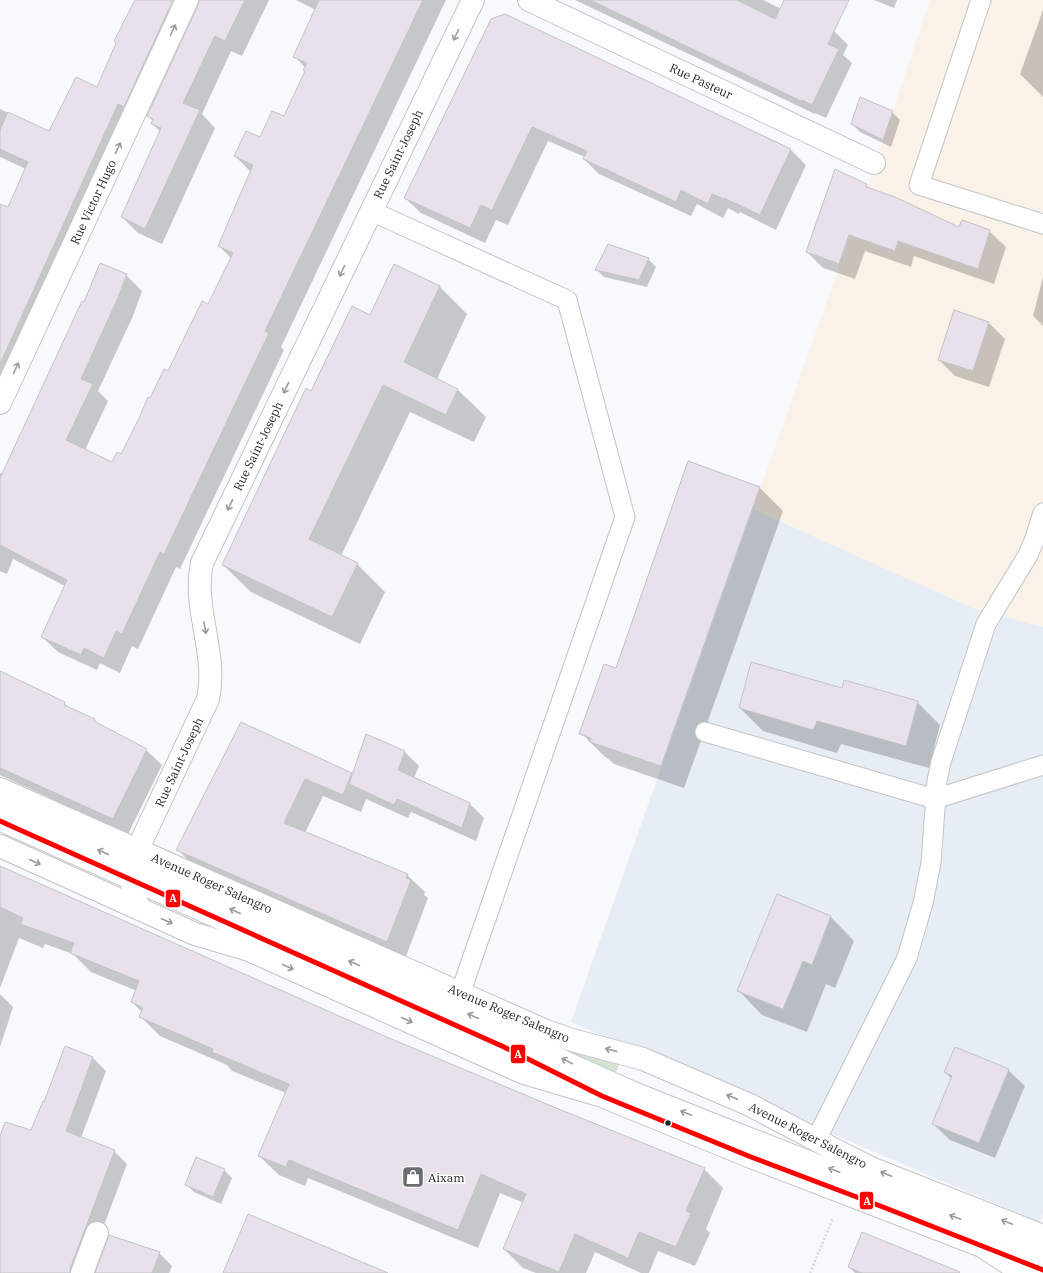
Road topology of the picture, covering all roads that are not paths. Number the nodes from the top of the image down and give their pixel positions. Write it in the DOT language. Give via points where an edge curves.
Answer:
graph roads {
  1 [pos="187,0"];
  2 [pos="473,0"];
  3 [pos="528,0"];
  4 [pos="981,0"];
  5 [pos="874,163"];
  6 [pos="371,211"];
  7 [pos="1043,224"];
  8 [pos="0,403"];
  9 [pos="1043,513"];
  10 [pos="705,732"];
  11 [pos="1043,765"];
  12 [pos="0,789"];
  13 [pos="935,799"];
  14 [pos="0,806"];
  15 [pos="0,821"];
  16 [pos="0,846"];
  17 [pos="134,865"];
  18 [pos="140,909"];
  19 [pos="460,994"];
  20 [pos="602,1096"];
  21 [pos="816,1140"];
  22 [pos="97,1233"];
  23 [pos="1043,1236"];
  24 [pos="982,1246"];
  25 [pos="1043,1252"];
  26 [pos="1043,1270"];
  27 [pos="82,1273"];
  28 [pos="1023,1273"];
  8 -- 1 [label="main road, Rue Victor Hugo, one-way"];
  2 -- 6 [label="main road, Rue Saint-Joseph, one-way"];
  3 -- 5 [label="main road, Rue Pasteur"];
  4 -- 7 [label="lane" via="919,185"];
  6 -- 17 [label="main road, Rue Saint-Joseph, one-way" via="202,563 199,590 211,665 211,687 208,699"];
  6 -- 19 [label="lane" via="567,300 625,517"];
  9 -- 13 [label="lane" via="1028,555 986,624 941,762"];
  10 -- 13 [label="lane"];
  11 -- 13 [label="lane"];
  12 -- 17 [label="main road, Avenue Roger Salengro"];
  13 -- 21 [label="lane" via="931,864 907,958"];
  17 -- 14 [label="lane, one-way"];
  15 -- 17 [label="lane"];
  16 -- 18 [label="main road, one-way"];
  17 -- 18 [label="main road" via="133,894"];
  17 -- 19 [label="main road, Avenue Roger Salengro"];
  17 -- 20 [label="lane"];
  25 -- 17 [label="lane, one-way" via="635,1092"];
  18 -- 20 [label="main road, one-way" via="195,934 249,950 524,1073"];
  21 -- 19 [label="main road, Avenue Roger Salengro, one-way" via="750,1105 643,1059 555,1035"];
  20 -- 24 [label="main road" via="751,1157"];
  23 -- 21 [label="main road, Avenue Roger Salengro, one-way" via="880,1172"];
  22 -- 27 [label="main road"];
  24 -- 26 [label="lane"];
  24 -- 28 [label="main road"];
}
